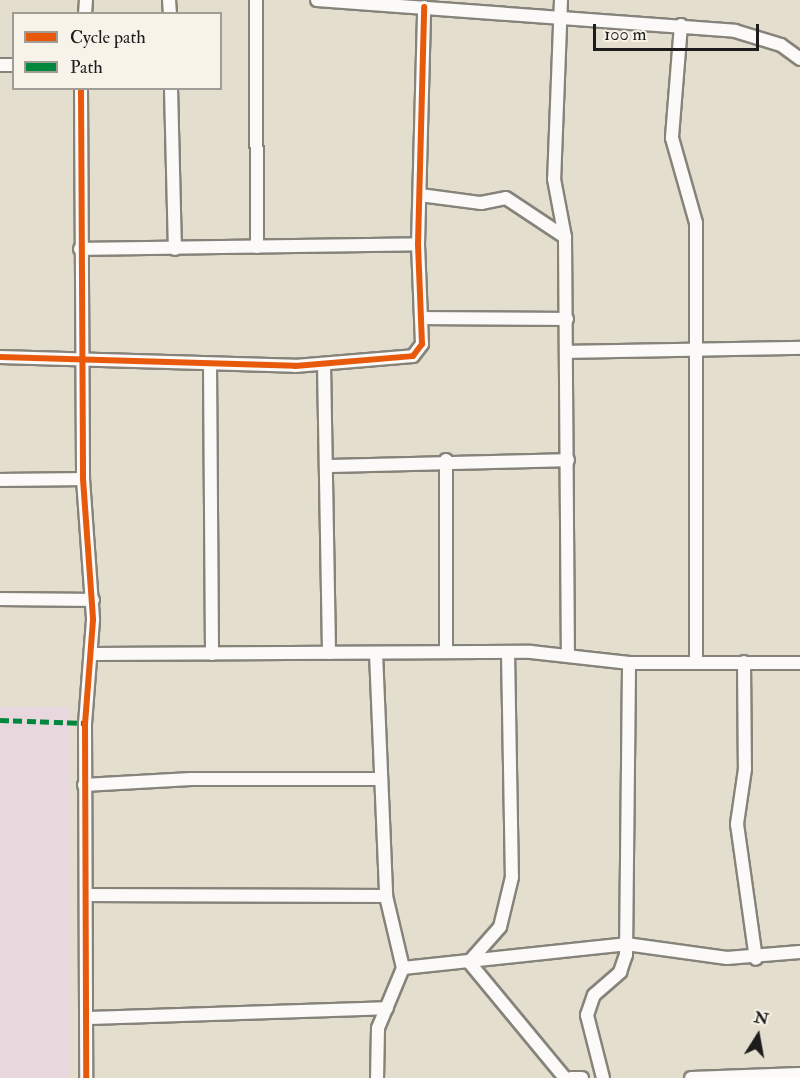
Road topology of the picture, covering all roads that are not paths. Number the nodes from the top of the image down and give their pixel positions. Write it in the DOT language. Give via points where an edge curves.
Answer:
graph roads {
  1 [pos="256,0"];
  2 [pos="317,0"];
  3 [pos="561,0"];
  4 [pos="424,7"];
  5 [pos="561,18"];
  6 [pos="681,25"];
  7 [pos="800,59"];
  8 [pos="81,90"];
  9 [pos="171,90"];
  10 [pos="420,195"];
  11 [pos="565,237"];
  12 [pos="418,244"];
  13 [pos="257,247"];
  14 [pos="80,249"];
  15 [pos="175,249"];
  16 [pos="421,318"];
  17 [pos="567,319"];
  18 [pos="800,348"];
  19 [pos="697,349"];
  20 [pos="566,352"];
  21 [pos="81,356"];
  22 [pos="0,357"];
  23 [pos="324,364"];
  24 [pos="210,366"];
  25 [pos="446,460"];
  26 [pos="568,460"];
  27 [pos="326,466"];
  28 [pos="0,480"];
  29 [pos="83,480"];
  30 [pos="0,600"];
  31 [pos="93,600"];
  32 [pos="446,652"];
  33 [pos="508,652"];
  34 [pos="329,653"];
  35 [pos="376,653"];
  36 [pos="93,654"];
  37 [pos="212,654"];
  38 [pos="568,655"];
  39 [pos="696,662"];
  40 [pos="744,662"];
  41 [pos="629,663"];
  42 [pos="800,663"];
  43 [pos="380,779"];
  44 [pos="84,785"];
  45 [pos="87,895"];
  46 [pos="386,896"];
  47 [pos="626,944"];
  48 [pos="800,951"];
  49 [pos="756,959"];
  50 [pos="469,962"];
  51 [pos="403,968"];
  52 [pos="387,1008"];
  53 [pos="88,1018"];
  54 [pos="800,1074"];
  55 [pos="86,1078"];
  56 [pos="377,1078"];
  57 [pos="565,1078"];
  58 [pos="571,1078"];
  59 [pos="582,1078"];
  60 [pos="603,1078"];
  61 [pos="691,1078"];
  1 -- 13 [label="street"];
  2 -- 4 [label="street"];
  3 -- 5 [label="street"];
  4 -- 5 [label="street"];
  4 -- 10 [label="street"];
  5 -- 6 [label="street"];
  5 -- 11 [label="street" via="554,179"];
  6 -- 7 [label="street" via="752,34"];
  6 -- 19 [label="street" via="673,147 688,184 696,223"];
  8 -- 14 [label="street"];
  9 -- 15 [label="street"];
  10 -- 11 [label="street" via="482,203 506,198"];
  10 -- 12 [label="street"];
  11 -- 17 [label="street"];
  12 -- 13 [label="street"];
  12 -- 16 [label="street"];
  13 -- 15 [label="street"];
  14 -- 15 [label="street"];
  14 -- 21 [label="street"];
  16 -- 17 [label="street"];
  16 -- 23 [label="street" via="422,344 407,360"];
  17 -- 20 [label="street"];
  18 -- 19 [label="street"];
  19 -- 20 [label="street"];
  19 -- 39 [label="street"];
  20 -- 26 [label="street"];
  21 -- 22 [label="street"];
  21 -- 24 [label="street"];
  21 -- 29 [label="street"];
  23 -- 24 [label="street"];
  23 -- 27 [label="street"];
  24 -- 37 [label="street"];
  25 -- 26 [label="street"];
  25 -- 27 [label="street"];
  25 -- 32 [label="street"];
  26 -- 38 [label="street"];
  27 -- 34 [label="street"];
  28 -- 29 [label="street"];
  29 -- 31 [label="street"];
  30 -- 31 [label="street"];
  31 -- 36 [label="street"];
  32 -- 33 [label="street"];
  32 -- 35 [label="street"];
  33 -- 38 [label="street"];
  33 -- 50 [label="street" via="512,877 500,927"];
  34 -- 35 [label="street"];
  34 -- 37 [label="street"];
  35 -- 43 [label="street"];
  36 -- 37 [label="street"];
  36 -- 44 [label="street"];
  38 -- 41 [label="street"];
  39 -- 40 [label="street"];
  39 -- 41 [label="street"];
  40 -- 42 [label="street"];
  40 -- 49 [label="street" via="745,769 737,824"];
  41 -- 47 [label="street"];
  43 -- 44 [label="street" via="191,779"];
  43 -- 46 [label="street"];
  44 -- 45 [label="street"];
  45 -- 46 [label="street"];
  45 -- 53 [label="street"];
  46 -- 51 [label="street"];
  47 -- 49 [label="street"];
  47 -- 50 [label="street"];
  47 -- 60 [label="street" via="623,968 588,1006 587,1025"];
  48 -- 49 [label="street"];
  50 -- 51 [label="street"];
  50 -- 57 [label="street"];
  51 -- 52 [label="street"];
  52 -- 53 [label="street"];
  52 -- 56 [label="street" via="377,1035"];
  53 -- 55 [label="street"];
  54 -- 61 [label="street"];
  58 -- 59 [label="street"];
}
